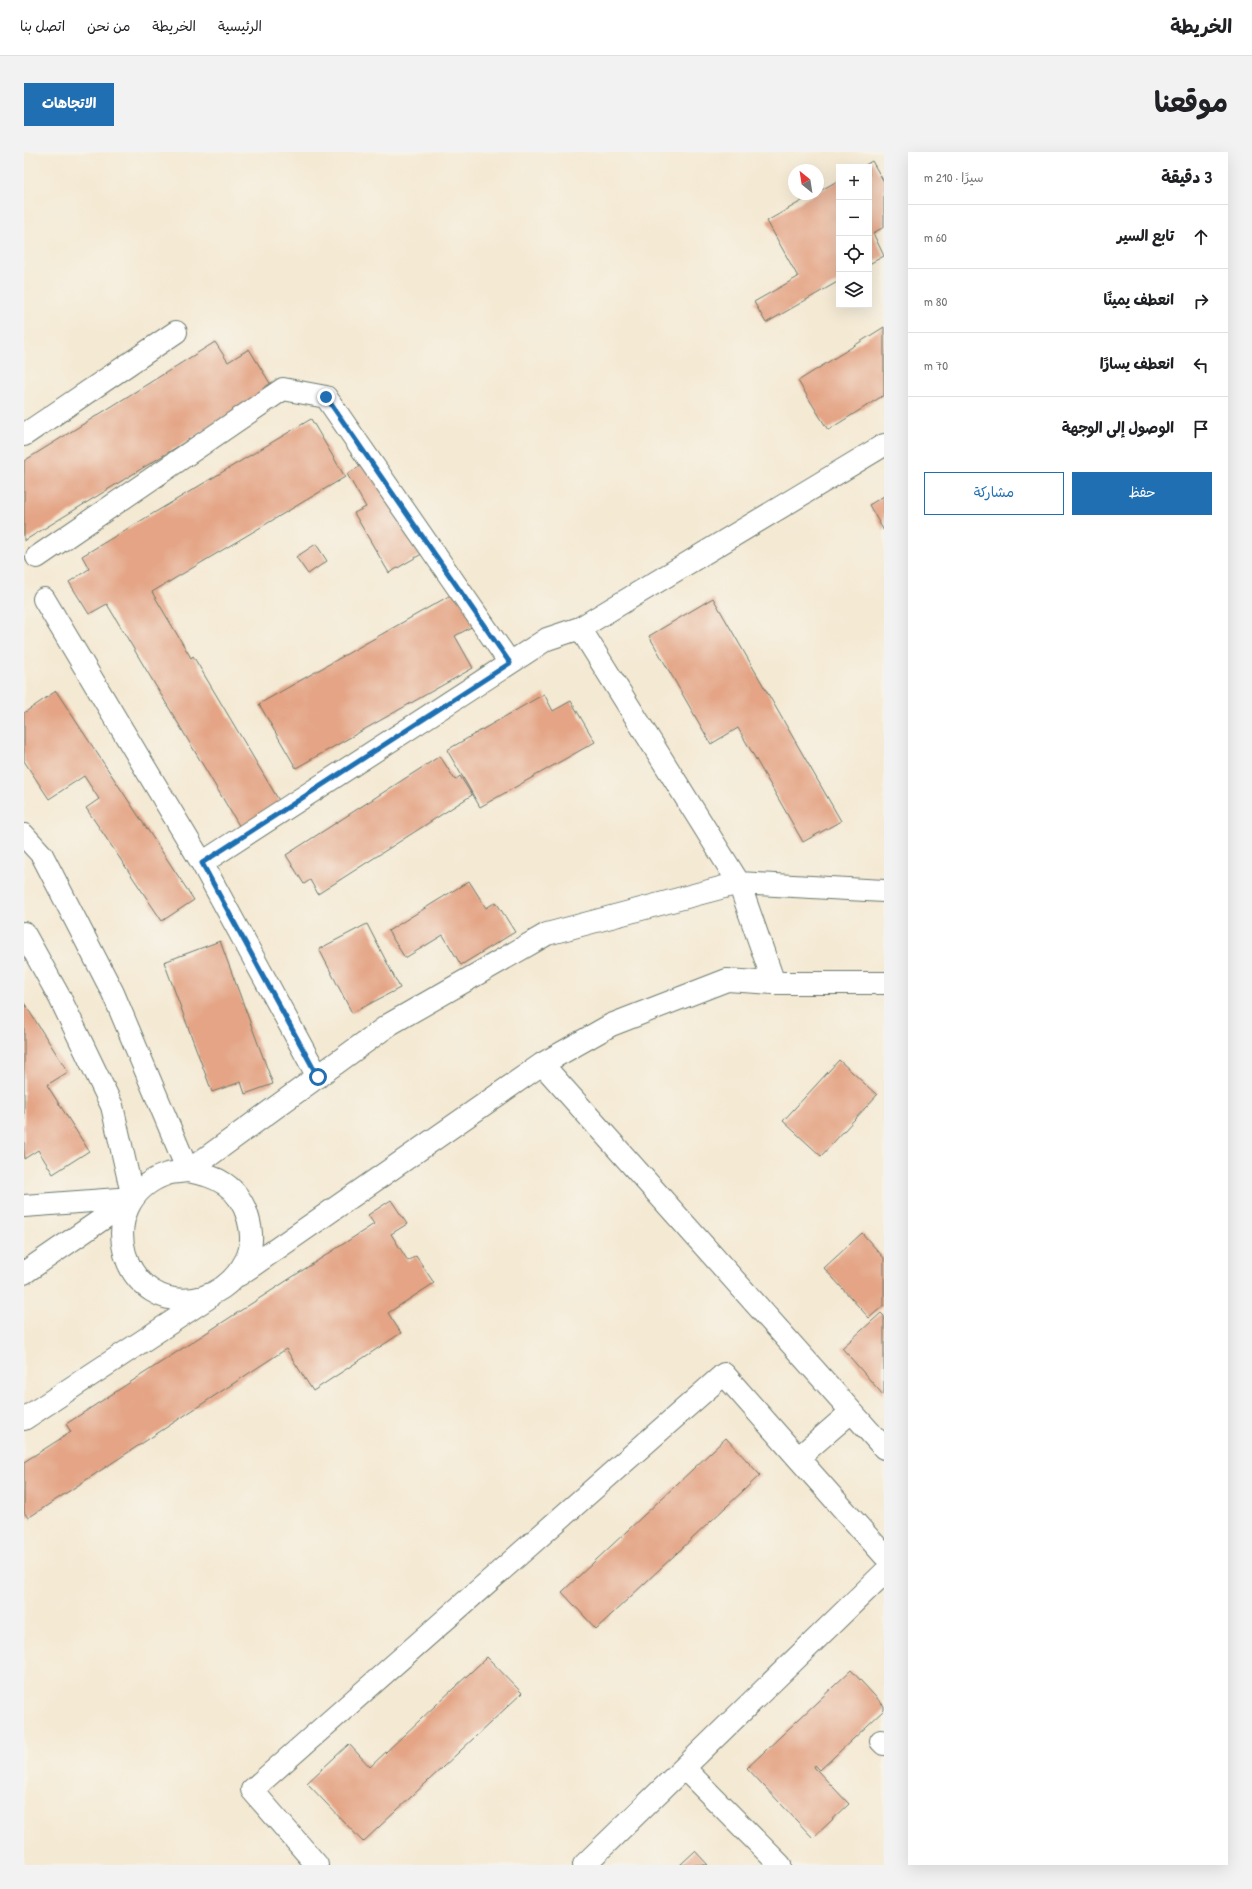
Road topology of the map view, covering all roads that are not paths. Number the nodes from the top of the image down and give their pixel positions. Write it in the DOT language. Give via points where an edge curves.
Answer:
graph roads {
  1 [pos="176,332"];
  2 [pos="24,435"];
  3 [pos="884,445"];
  4 [pos="37,558"];
  5 [pos="44,599"];
  6 [pos="580,628"];
  7 [pos="510,663"];
  8 [pos="24,835"];
  9 [pos="202,863"];
  10 [pos="739,883"];
  11 [pos="884,891"];
  12 [pos="24,933"];
  13 [pos="774,983"];
  14 [pos="884,983"];
  15 [pos="542,1064"];
  16 [pos="318,1077"];
  17 [pos="188,1171"];
  18 [pos="133,1198"];
  19 [pos="24,1206"];
  20 [pos="24,1274"];
  21 [pos="236,1277"];
  22 [pos="214,1294"];
  23 [pos="851,1412"];
  24 [pos="24,1419"];
  25 [pos="884,1448"];
  26 [pos="798,1458"];
  27 [pos="880,1542"];
  28 [pos="884,1573"];
  29 [pos="684,1768"];
  30 [pos="318,1865"];
  31 [pos="584,1865"];
  32 [pos="780,1865"];
  1 -- 2 [label="street"];
  3 -- 6 [label="street"];
  4 -- 7 [label="street" via="283,389 326,397"];
  5 -- 9 [label="street"];
  6 -- 7 [label="street" via="548,639"];
  6 -- 10 [label="street"];
  7 -- 9 [label="street"];
  8 -- 17 [label="street" via="42,855 113,993"];
  9 -- 16 [label="street"];
  10 -- 11 [label="street"];
  10 -- 13 [label="street"];
  10 -- 16 [label="street" via="547,934 390,1024"];
  12 -- 18 [label="street" via="60,998 112,1106"];
  13 -- 14 [label="street"];
  13 -- 15 [label="street" via="727,980 611,1026"];
  15 -- 21 [label="street"];
  15 -- 23 [label="street"];
  16 -- 17 [label="street"];
  17 -- 18 [label="street" via="168,1174 149,1183"];
  17 -- 21 [label="street" via="208,1175 226,1185 240,1200 248,1218 251,1239 246,1259"];
  18 -- 19 [label="street"];
  18 -- 20 [label="street"];
  18 -- 22 [label="street" via="124,1217 121,1238 126,1259 137,1277 153,1291 172,1299 194,1299"];
  21 -- 22 [label="street"];
  22 -- 24 [label="street"];
  23 -- 25 [label="street"];
  23 -- 26 [label="street"];
  26 -- 27 [label="street"];
  26 -- 30 [label="street" via="724,1374 252,1790"];
  28 -- 29 [label="street"];
  29 -- 31 [label="street"];
  29 -- 32 [label="street"];
}
